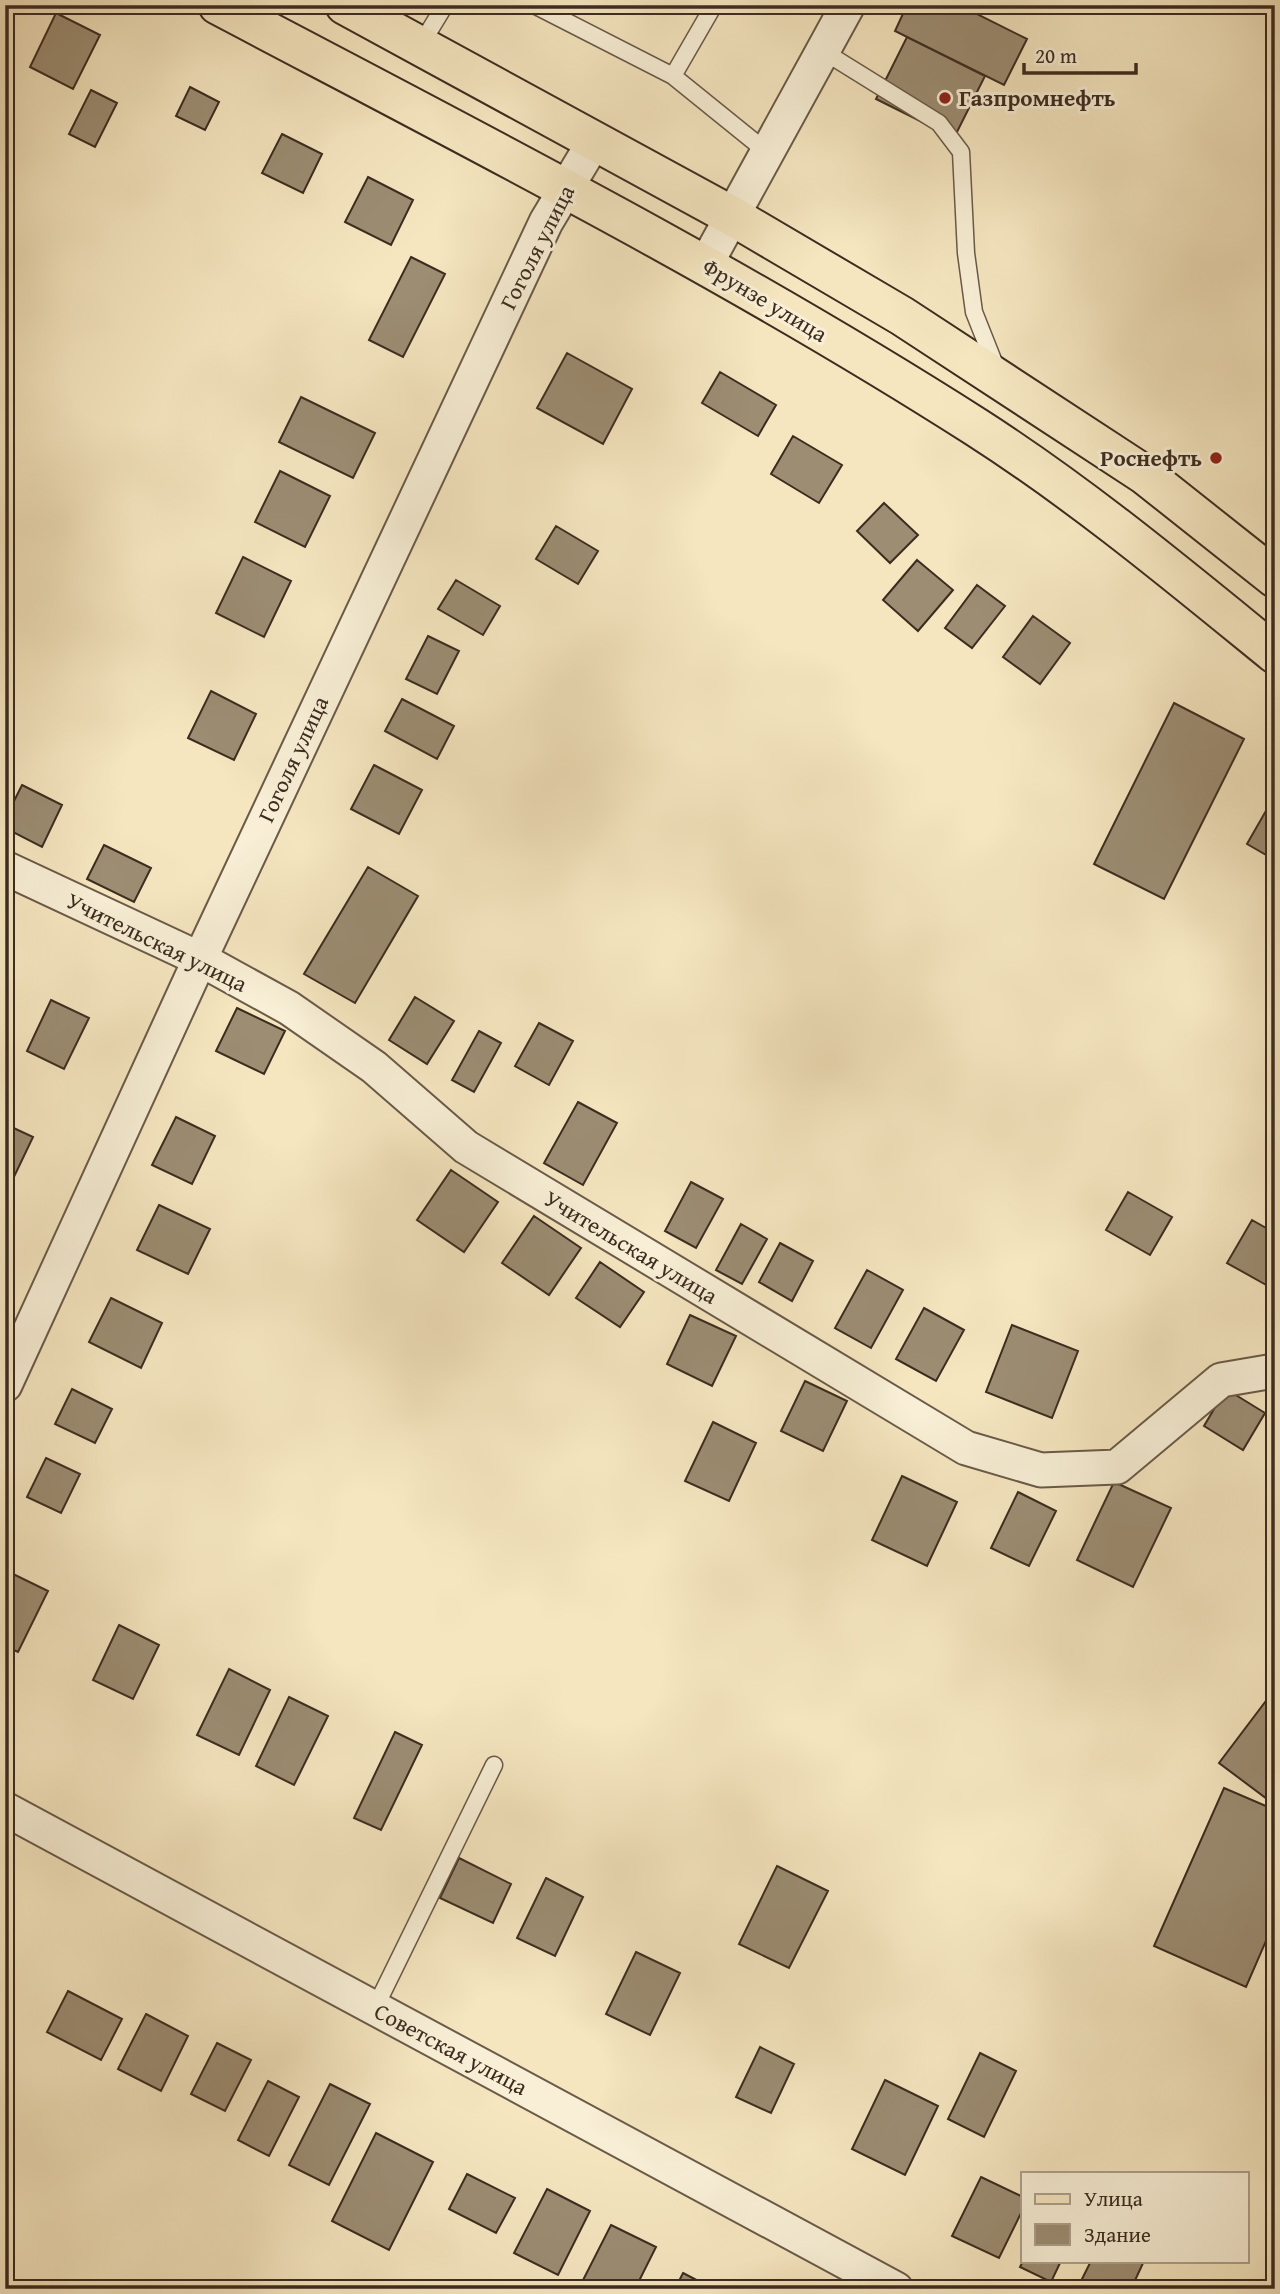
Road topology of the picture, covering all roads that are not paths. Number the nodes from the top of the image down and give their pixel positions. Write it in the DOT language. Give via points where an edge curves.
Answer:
graph roads {
  1 [pos="218,5"];
  2 [pos="345,5"];
  3 [pos="445,5"];
  4 [pos="534,5"];
  5 [pos="714,5"];
  6 [pos="848,5"];
  7 [pos="420,46"];
  8 [pos="823,51"];
  9 [pos="673,75"];
  10 [pos="595,140"];
  11 [pos="767,152"];
  12 [pos="567,189"];
  13 [pos="732,216"];
  14 [pos="705,264"];
  15 [pos="1000,377"];
  16 [pos="1275,578"];
  17 [pos="1275,654"];
  18 [pos="5,868"];
  19 [pos="200,959"];
  20 [pos="1275,1374"];
  21 [pos="5,1385"];
  22 [pos="494,1765"];
  23 [pos="5,1809"];
  24 [pos="374,2008"];
  25 [pos="896,2289"];
  1 -- 12 [label="main road, Фрунзе улица"];
  2 -- 7 [label="main road"];
  3 -- 7 [label="lane"];
  4 -- 9 [label="lane"];
  5 -- 9 [label="lane"];
  6 -- 8 [label="street"];
  7 -- 10 [label="main road"];
  8 -- 11 [label="street"];
  8 -- 15 [label="lane" via="939,123 961,152 974,312"];
  9 -- 11 [label="lane"];
  10 -- 12 [label="street, Гоголя улица"];
  10 -- 13 [label="main road"];
  11 -- 13 [label="street"];
  12 -- 14 [label="main road, Фрунзе улица"];
  12 -- 19 [label="street, Гоголя улица" via="546,222"];
  13 -- 14 [label="street"];
  13 -- 15 [label="main road"];
  14 -- 17 [label="main road, Фрунзе улица" via="990,436 1115,524"];
  15 -- 16 [label="main road" via="1145,475"];
  18 -- 19 [label="street, Учительская улица"];
  19 -- 20 [label="street, Учительская улица" via="289,1008 374,1067 466,1147 967,1448 1041,1470 1117,1467 1221,1380"];
  19 -- 21 [label="street, Гоголя улица"];
  22 -- 24 [label="lane"];
  23 -- 24 [label="street, Советская улица"];
  24 -- 25 [label="street, Советская улица"];
}
